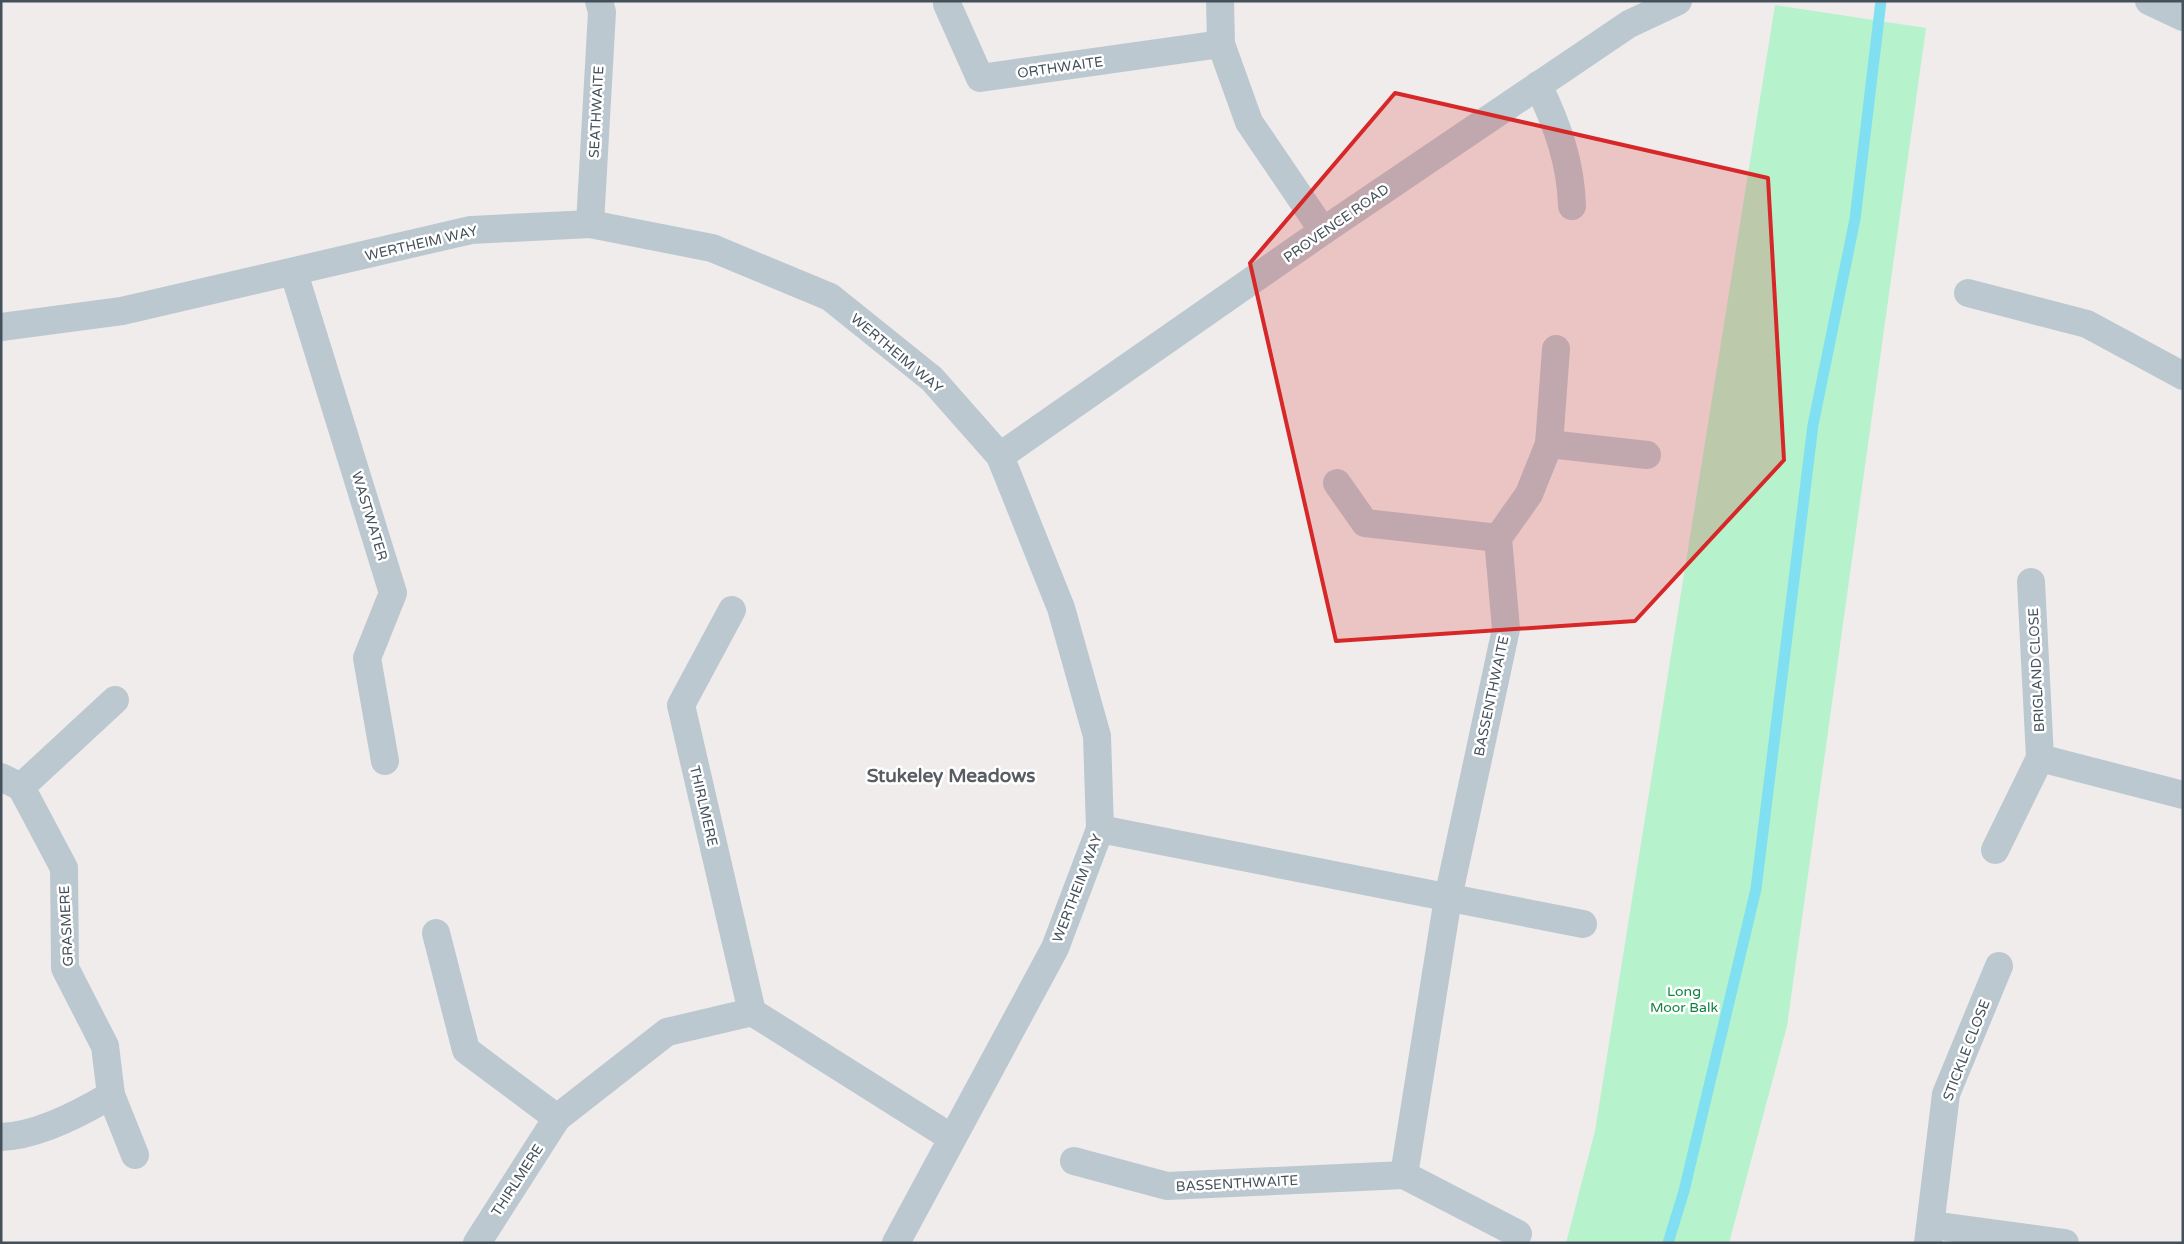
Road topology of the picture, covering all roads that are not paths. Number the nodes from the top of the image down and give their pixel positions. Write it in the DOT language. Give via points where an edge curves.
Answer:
graph roads {
  1 [pos="599,1"];
  2 [pos="1220,1"];
  3 [pos="1678,1"];
  4 [pos="2149,1"];
  5 [pos="947,4"];
  6 [pos="2183,17"];
  7 [pos="1222,44"];
  8 [pos="1538,85"];
  9 [pos="1572,206"];
  10 [pos="590,224"];
  11 [pos="1323,231"];
  12 [pos="294,273"];
  13 [pos="1968,294"];
  14 [pos="1,327"];
  15 [pos="1556,349"];
  16 [pos="2183,376"];
  17 [pos="1549,444"];
  18 [pos="1647,455"];
  19 [pos="1000,456"];
  20 [pos="1337,483"];
  21 [pos="1498,538"];
  22 [pos="2032,582"];
  23 [pos="732,610"];
  24 [pos="115,700"];
  25 [pos="2040,758"];
  26 [pos="385,761"];
  27 [pos="11,782"];
  28 [pos="2183,795"];
  29 [pos="1100,829"];
  30 [pos="1995,850"];
  31 [pos="1448,898"];
  32 [pos="1583,924"];
  33 [pos="436,933"];
  34 [pos="1999,966"];
  35 [pos="752,1012"];
  36 [pos="111,1095"];
  37 [pos="557,1118"];
  38 [pos="1,1137"];
  39 [pos="952,1138"];
  40 [pos="136,1155"];
  41 [pos="1074,1161"];
  42 [pos="1404,1174"];
  43 [pos="1518,1234"];
  44 [pos="1930,1234"];
  45 [pos="477,1243"];
  46 [pos="896,1243"];
  47 [pos="2065,1243"];
  1 -- 10 [label="street, SEATHWAITE" via="602,12"];
  2 -- 7 [label="street"];
  3 -- 8 [label="street, PROVENCE ROAD" via="1629,24"];
  4 -- 6 [label="street"];
  5 -- 7 [label="street, ORTHWAITE" via="980,78"];
  7 -- 11 [label="street" via="1249,122"];
  8 -- 9 [label="street" via="1558,126 1571,182"];
  8 -- 11 [label="street, PROVENCE ROAD"];
  10 -- 12 [label="street, WERTHEIM WAY" via="471,230"];
  10 -- 19 [label="street, WERTHEIM WAY" via="712,248 830,297 932,379"];
  11 -- 19 [label="street, PROVENCE ROAD"];
  12 -- 14 [label="street, WERTHEIM WAY" via="122,311"];
  12 -- 26 [label="street, WASTWATER" via="393,592 367,658"];
  13 -- 16 [label="street" via="2087,324"];
  15 -- 17 [label="street"];
  17 -- 18 [label="street"];
  17 -- 21 [label="street" via="1528,494"];
  19 -- 29 [label="street, WERTHEIM WAY" via="1061,608 1097,736"];
  20 -- 21 [label="street" via="1365,522"];
  21 -- 31 [label="street, BASSENTHWAITE" via="1506,630"];
  22 -- 25 [label="street, BRIGLAND CLOSE"];
  23 -- 35 [label="street, THIRLMERE" via="681,705"];
  24 -- 27 [label="street, GRASMERE"];
  25 -- 28 [label="street"];
  25 -- 30 [label="street, BRIGLAND CLOSE"];
  27 -- 36 [label="street, GRASMERE" via="64,868 65,968 104,1046"];
  29 -- 31 [label="street"];
  29 -- 39 [label="street, WERTHEIM WAY" via="1055,948"];
  31 -- 32 [label="street"];
  31 -- 42 [label="street, BASSENTHWAITE"];
  33 -- 37 [label="street" via="466,1050"];
  34 -- 44 [label="street, STICKLE CLOSE" via="1946,1094"];
  35 -- 37 [label="street, THIRLMERE" via="667,1032"];
  35 -- 39 [label="street"];
  36 -- 38 [label="street" via="86,1110 18,1137"];
  36 -- 40 [label="street, GRASMERE"];
  37 -- 45 [label="street, THIRLMERE"];
  39 -- 46 [label="street, WERTHEIM WAY"];
  41 -- 42 [label="street, BASSENTHWAITE" via="1167,1186"];
  42 -- 43 [label="street"];
  44 -- 47 [label="street, STICKLE CLOSE"];
}
